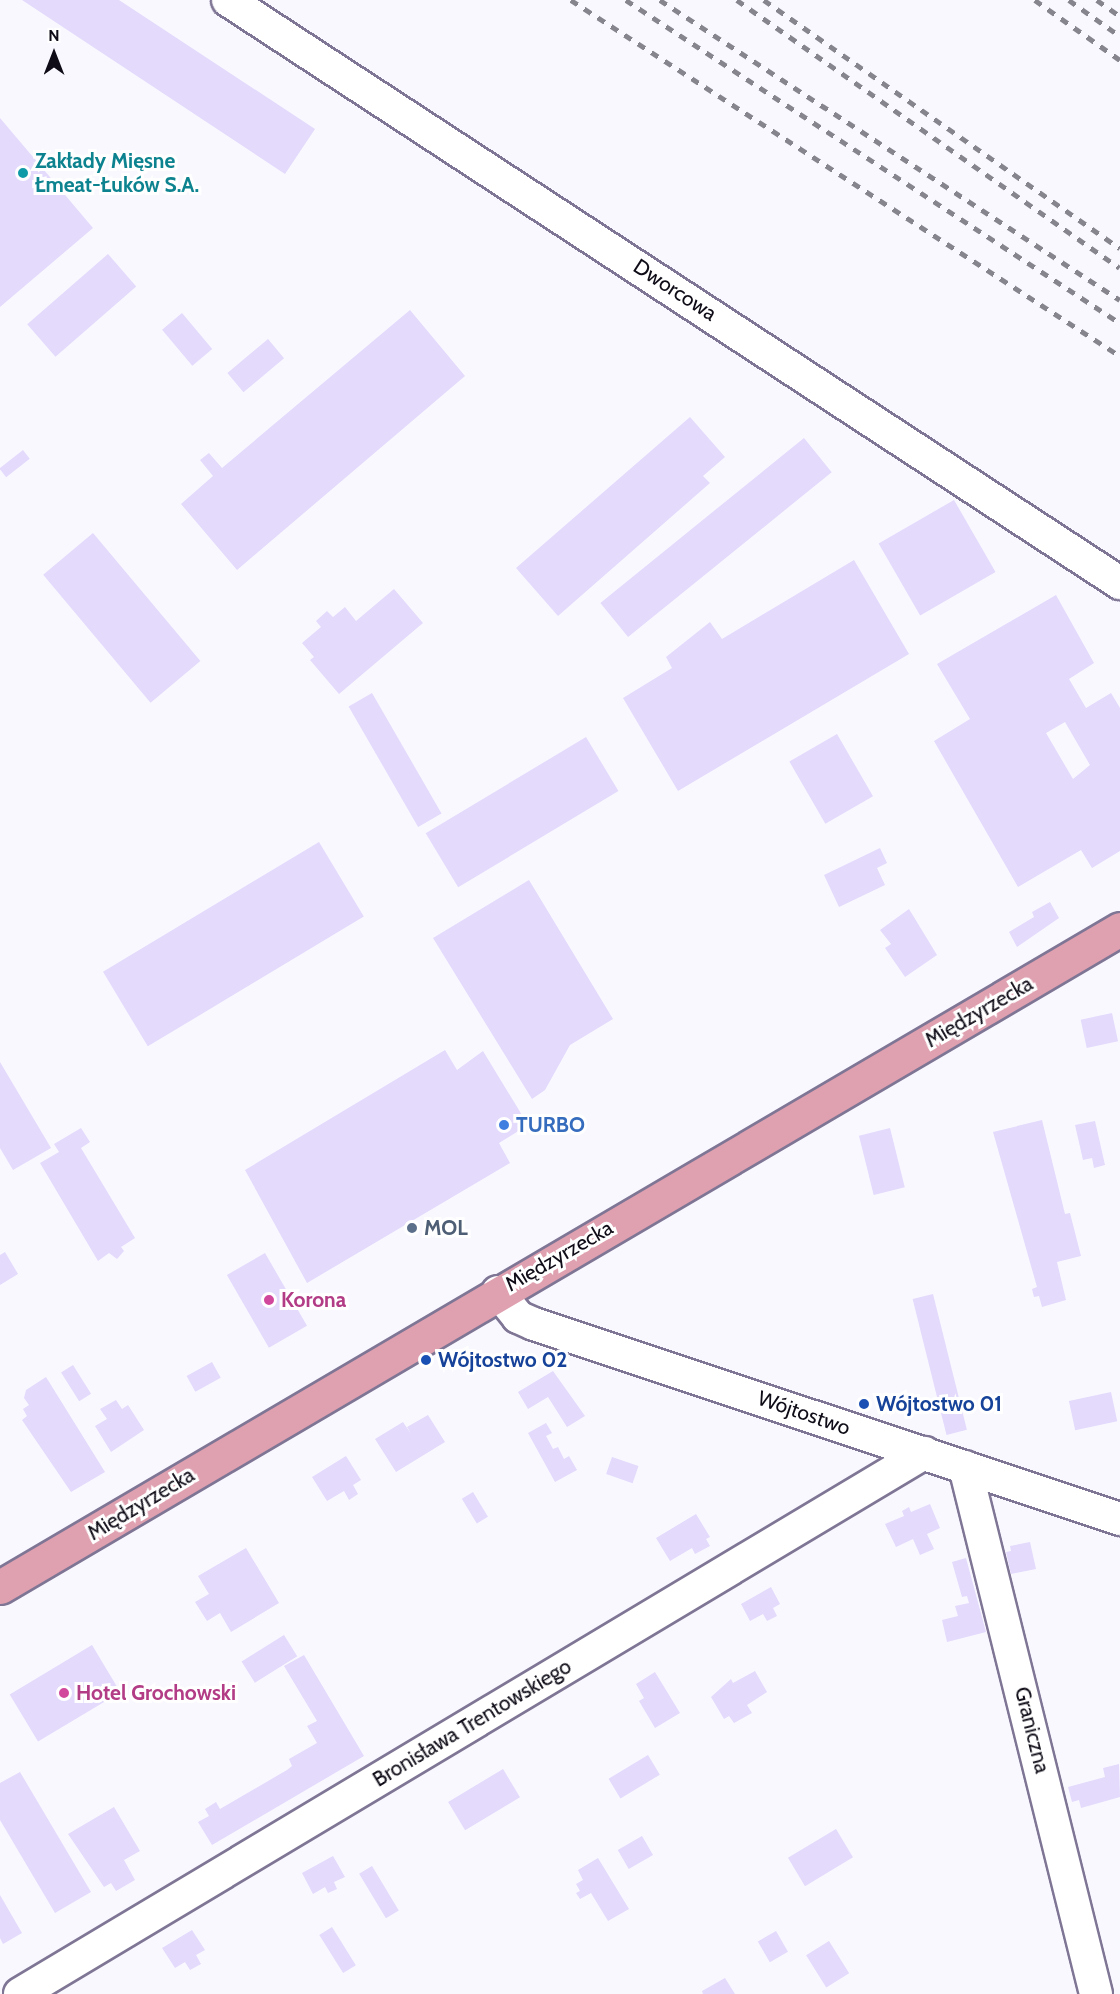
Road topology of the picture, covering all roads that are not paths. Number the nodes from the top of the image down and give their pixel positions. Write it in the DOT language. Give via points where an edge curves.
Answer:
graph roads {
  1 [pos="228,0"];
  2 [pos="1120,583"];
  3 [pos="1120,929"];
  4 [pos="498,1292"];
  5 [pos="924,1453"];
  6 [pos="965,1467"];
  7 [pos="1120,1519"];
  8 [pos="0,1587"];
  9 [pos="20,1994"];
  10 [pos="1096,1994"];
  1 -- 2 [label="street, Dworcowa"];
  3 -- 4 [label="main road, Międzyrzecka"];
  4 -- 5 [label="street, Wójtostwo" via="518,1317 534,1324"];
  4 -- 8 [label="main road, Międzyrzecka"];
  5 -- 6 [label="street, Wójtostwo"];
  5 -- 9 [label="street, Bronisława Trentowskiego"];
  6 -- 7 [label="street, Wójtostwo"];
  6 -- 10 [label="street, Graniczna"];
}
